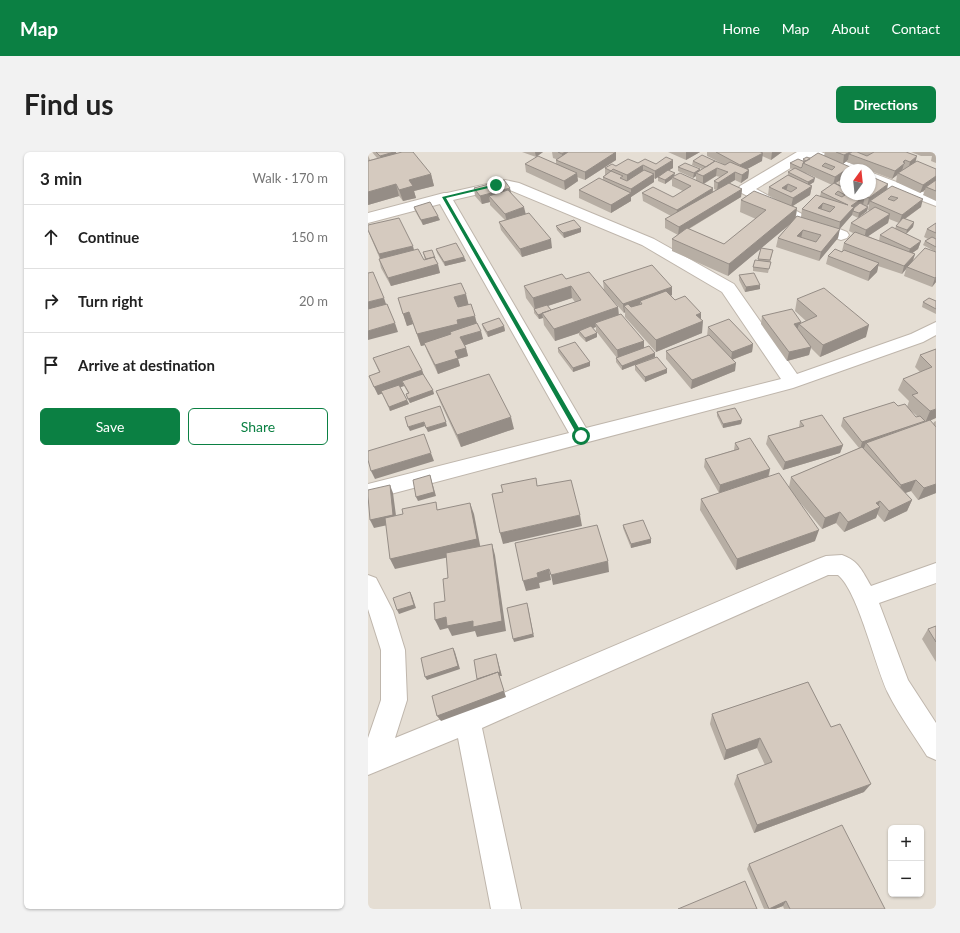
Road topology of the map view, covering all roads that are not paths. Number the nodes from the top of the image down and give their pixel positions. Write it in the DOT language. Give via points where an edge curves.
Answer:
graph roads {
  1 [pos="808,152"];
  2 [pos="840,164"];
  3 [pos="876,178"];
  4 [pos="444,197"];
  5 [pos="936,202"];
  6 [pos="368,218"];
  7 [pos="841,235"];
  8 [pos="936,328"];
  9 [pos="793,382"];
  10 [pos="581,436"];
  11 [pos="368,492"];
  12 [pos="936,572"];
  13 [pos="368,585"];
  14 [pos="865,598"];
  15 [pos="468,721"];
  16 [pos="936,747"];
  17 [pos="371,761"];
  18 [pos="506,909"];
  1 -- 2 [label="street"];
  1 -- 7 [label="street" via="745,189 797,217"];
  3 -- 5 [label="street"];
  4 -- 6 [label="street"];
  4 -- 9 [label="street" via="505,184 648,242 728,288"];
  4 -- 10 [label="street"];
  8 -- 9 [label="street" via="917,338"];
  9 -- 10 [label="street"];
  10 -- 11 [label="street"];
  12 -- 14 [label="street"];
  13 -- 17 [label="street" via="381,611 393,650 394,700"];
  14 -- 15 [label="street" via="852,572 842,565 826,566"];
  14 -- 16 [label="street" via="898,686"];
  15 -- 17 [label="street"];
  15 -- 18 [label="street"];
}
